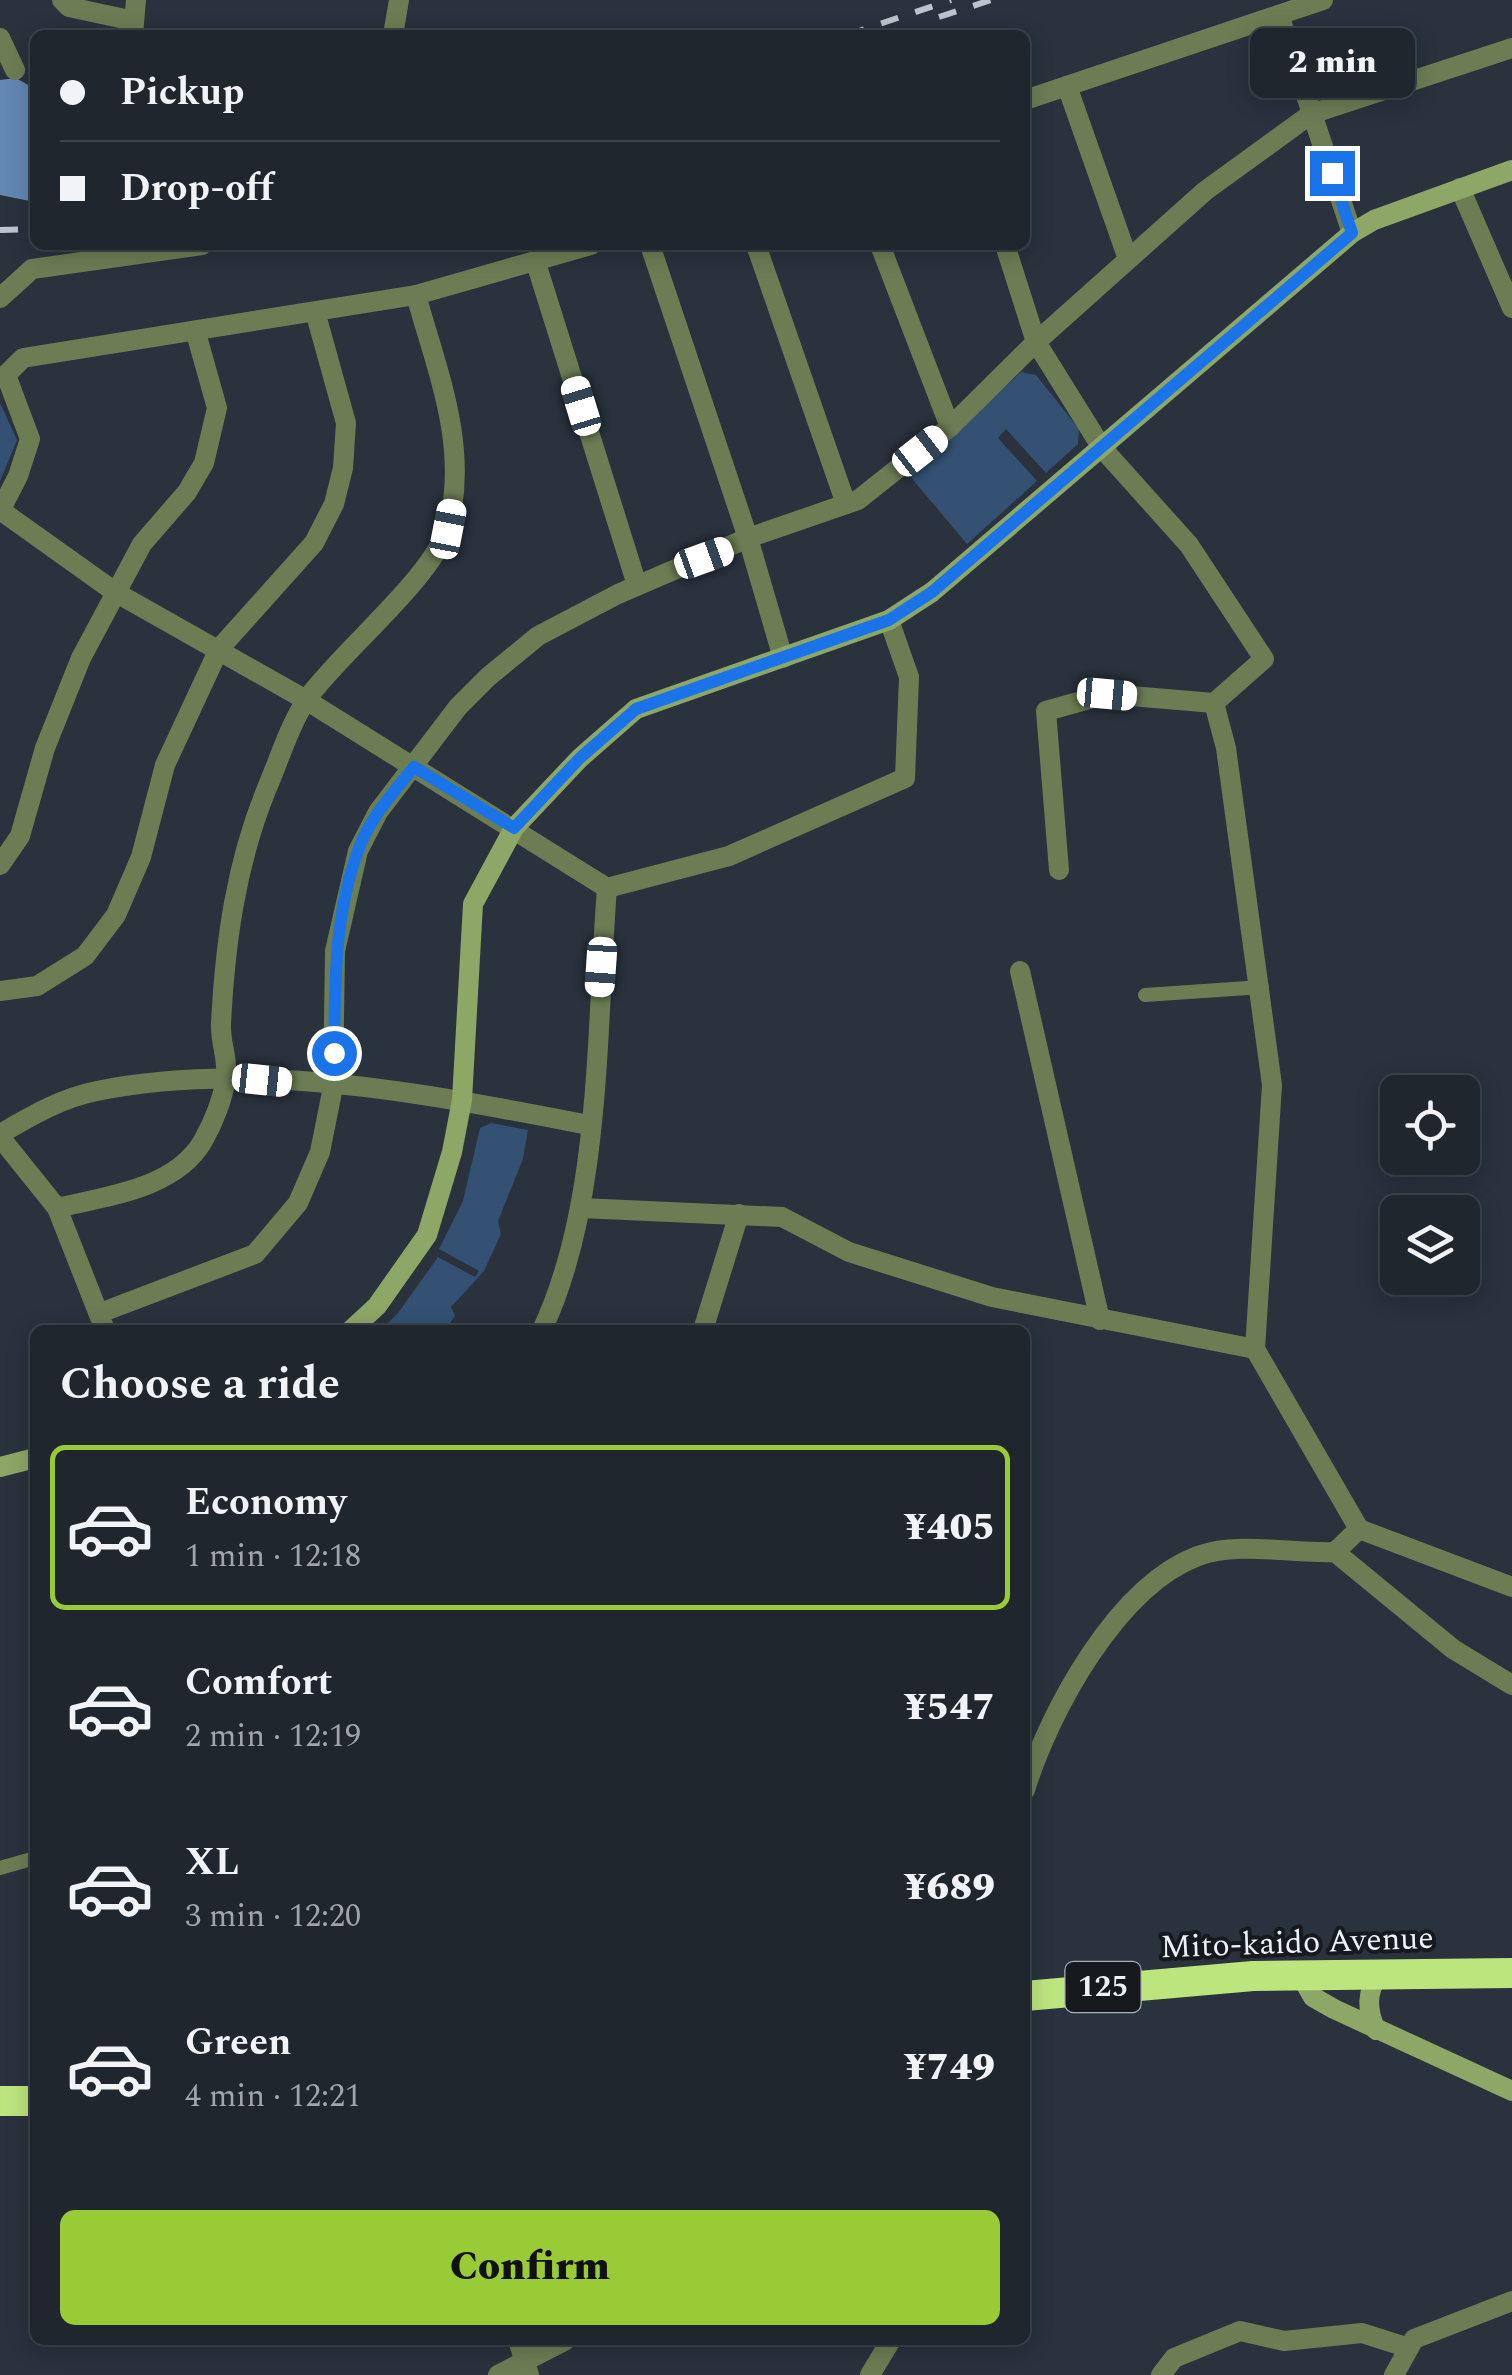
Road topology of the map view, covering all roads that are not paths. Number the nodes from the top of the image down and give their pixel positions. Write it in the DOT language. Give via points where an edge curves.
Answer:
graph roads {
  1 [pos="62,0"];
  2 [pos="398,0"];
  3 [pos="1323,0"];
  4 [pos="1279,14"];
  5 [pos="134,18"];
  6 [pos="394,30"];
  7 [pos="0,38"];
  8 [pos="1512,48"];
  9 [pos="15,70"];
  10 [pos="1067,86"];
  11 [pos="1030,98"];
  12 [pos="1311,114"];
  13 [pos="1512,170"];
  14 [pos="1460,188"];
  15 [pos="1352,233"];
  16 [pos="167,250"];
  17 [pos="576,250"];
  18 [pos="652,250"];
  19 [pos="758,250"];
  20 [pos="882,250"];
  21 [pos="1007,250"];
  22 [pos="1128,259"];
  23 [pos="536,263"];
  24 [pos="416,295"];
  25 [pos="1510,295"];
  26 [pos="0,298"];
  27 [pos="316,314"];
  28 [pos="196,333"];
  29 [pos="1036,342"];
  30 [pos="5,358"];
  31 [pos="950,427"];
  32 [pos="1102,448"];
  33 [pos="846,504"];
  34 [pos="0,510"];
  35 [pos="748,538"];
  36 [pos="637,586"];
  37 [pos="115,592"];
  38 [pos="889,620"];
  39 [pos="219,649"];
  40 [pos="783,658"];
  41 [pos="306,700"];
  42 [pos="1214,703"];
  43 [pos="414,767"];
  44 [pos="514,828"];
  45 [pos="0,865"];
  46 [pos="1059,870"];
  47 [pos="606,888"];
  48 [pos="1020,971"];
  49 [pos="1262,988"];
  50 [pos="0,991"];
  51 [pos="1145,996"];
  52 [pos="226,1076"];
  53 [pos="333,1087"];
  54 [pos="462,1100"];
  55 [pos="589,1125"];
  56 [pos="0,1136"];
  57 [pos="57,1208"];
  58 [pos="581,1208"];
  59 [pos="739,1214"];
  60 [pos="1100,1320"];
  61 [pos="102,1322"];
  62 [pos="357,1325"];
  63 [pos="544,1325"];
  64 [pos="705,1325"];
  65 [pos="1255,1349"];
  66 [pos="30,1459"];
  67 [pos="0,1467"];
  68 [pos="1359,1528"];
  69 [pos="1336,1552"];
  70 [pos="1512,1587"];
  71 [pos="1512,1685"];
  72 [pos="1030,1774"];
  73 [pos="30,1859"];
  74 [pos="0,1868"];
  75 [pos="1300,1974"];
  76 [pos="1380,1974"];
  77 [pos="1512,1974"];
  78 [pos="1030,1995"];
  79 [pos="1376,2030"];
  80 [pos="1512,2091"];
  81 [pos="0,2100"];
  82 [pos="30,2101"];
  83 [pos="1512,2301"];
  84 [pos="520,2345"];
  85 [pos="560,2345"];
  86 [pos="888,2345"];
  87 [pos="1409,2348"];
  88 [pos="527,2370"];
  89 [pos="498,2375"];
  90 [pos="870,2375"];
  91 [pos="1161,2375"];
  92 [pos="1394,2375"];
  1 -- 5 [label="street" via="68,8"];
  2 -- 6 [label="street"];
  3 -- 4 [label="street"];
  4 -- 10 [label="street"];
  4 -- 12 [label="street"];
  7 -- 9 [label="street"];
  8 -- 12 [label="street"];
  10 -- 11 [label="street"];
  10 -- 22 [label="street"];
  12 -- 15 [label="street"];
  12 -- 22 [label="street" via="1205,191"];
  13 -- 14 [label="street"];
  14 -- 15 [label="street"];
  14 -- 25 [label="street"];
  15 -- 32 [label="street"];
  16 -- 26 [label="street" via="32,269"];
  17 -- 23 [label="street"];
  18 -- 35 [label="street"];
  19 -- 33 [label="street"];
  20 -- 31 [label="street"];
  21 -- 29 [label="street"];
  22 -- 29 [label="street"];
  23 -- 24 [label="street"];
  23 -- 36 [label="street"];
  24 -- 27 [label="street"];
  24 -- 41 [label="street" via="456,445 448,529 426,564"];
  27 -- 28 [label="street"];
  27 -- 39 [label="street" via="346,424 334,504 314,543"];
  28 -- 30 [label="street"];
  28 -- 37 [label="street" via="216,408 204,463 142,544"];
  29 -- 31 [label="street"];
  29 -- 32 [label="street"];
  30 -- 34 [label="street" via="9,392 30,439"];
  31 -- 33 [label="street"];
  32 -- 38 [label="street" via="932,592"];
  32 -- 42 [label="street" via="1189,545 1264,659"];
  33 -- 35 [label="street"];
  34 -- 37 [label="street"];
  35 -- 36 [label="street"];
  35 -- 40 [label="street"];
  36 -- 43 [label="street" via="538,636 513,656 458,707"];
  37 -- 39 [label="street"];
  37 -- 45 [label="street" via="45,748 20,836"];
  38 -- 40 [label="street"];
  38 -- 47 [label="street" via="909,676 906,778 729,856"];
  39 -- 41 [label="street"];
  39 -- 50 [label="street" via="165,765 142,856 116,916 84,956 36,986"];
  40 -- 44 [label="street" via="636,709"];
  41 -- 43 [label="street"];
  41 -- 52 [label="street" via="244,848 234,895 220,1028"];
  42 -- 46 [label="street" via="1107,694 1046,710"];
  42 -- 49 [label="street"];
  43 -- 44 [label="street"];
  43 -- 53 [label="street" via="358,851 335,951"];
  44 -- 47 [label="street"];
  44 -- 54 [label="street" via="473,904"];
  47 -- 55 [label="street"];
  48 -- 60 [label="street"];
  49 -- 51 [label="lane"];
  49 -- 65 [label="street" via="1272,1085"];
  52 -- 53 [label="street"];
  52 -- 56 [label="street" via="95,1091 48,1106"];
  52 -- 57 [label="street" via="202,1142 180,1169"];
  53 -- 54 [label="street"];
  53 -- 61 [label="street" via="320,1152 298,1203 255,1254"];
  54 -- 55 [label="street"];
  54 -- 62 [label="street" via="427,1235"];
  55 -- 58 [label="street"];
  56 -- 57 [label="street"];
  57 -- 61 [label="street"];
  58 -- 59 [label="street"];
  58 -- 63 [label="street" via="562,1287"];
  59 -- 60 [label="street" via="782,1217 849,1252 992,1297"];
  59 -- 64 [label="street"];
  60 -- 65 [label="street"];
  65 -- 68 [label="street"];
  66 -- 67 [label="street"];
  68 -- 69 [label="street"];
  68 -- 70 [label="street"];
  69 -- 71 [label="street" via="1453,1649"];
  69 -- 72 [label="street" via="1200,1555 1157,1578 1083,1667 1042,1737"];
  73 -- 74 [label="lane"];
  75 -- 76 [label="highway, Mito-kaido Avenue / 125"];
  75 -- 78 [label="highway, Mito-kaido Avenue / 125"];
  75 -- 79 [label="street" via="1314,1997"];
  76 -- 77 [label="highway, Mito-kaido Avenue / 125"];
  76 -- 79 [label="street" via="1369,2000"];
  79 -- 80 [label="street"];
  81 -- 82 [label="highway"];
  83 -- 87 [label="street" via="1414,2339"];
  84 -- 88 [label="street"];
  85 -- 88 [label="street"];
  86 -- 90 [label="street"];
  87 -- 91 [label="street" via="1362,2333 1284,2341 1240,2331 1174,2358"];
  87 -- 92 [label="street"];
  88 -- 89 [label="street"];
}
